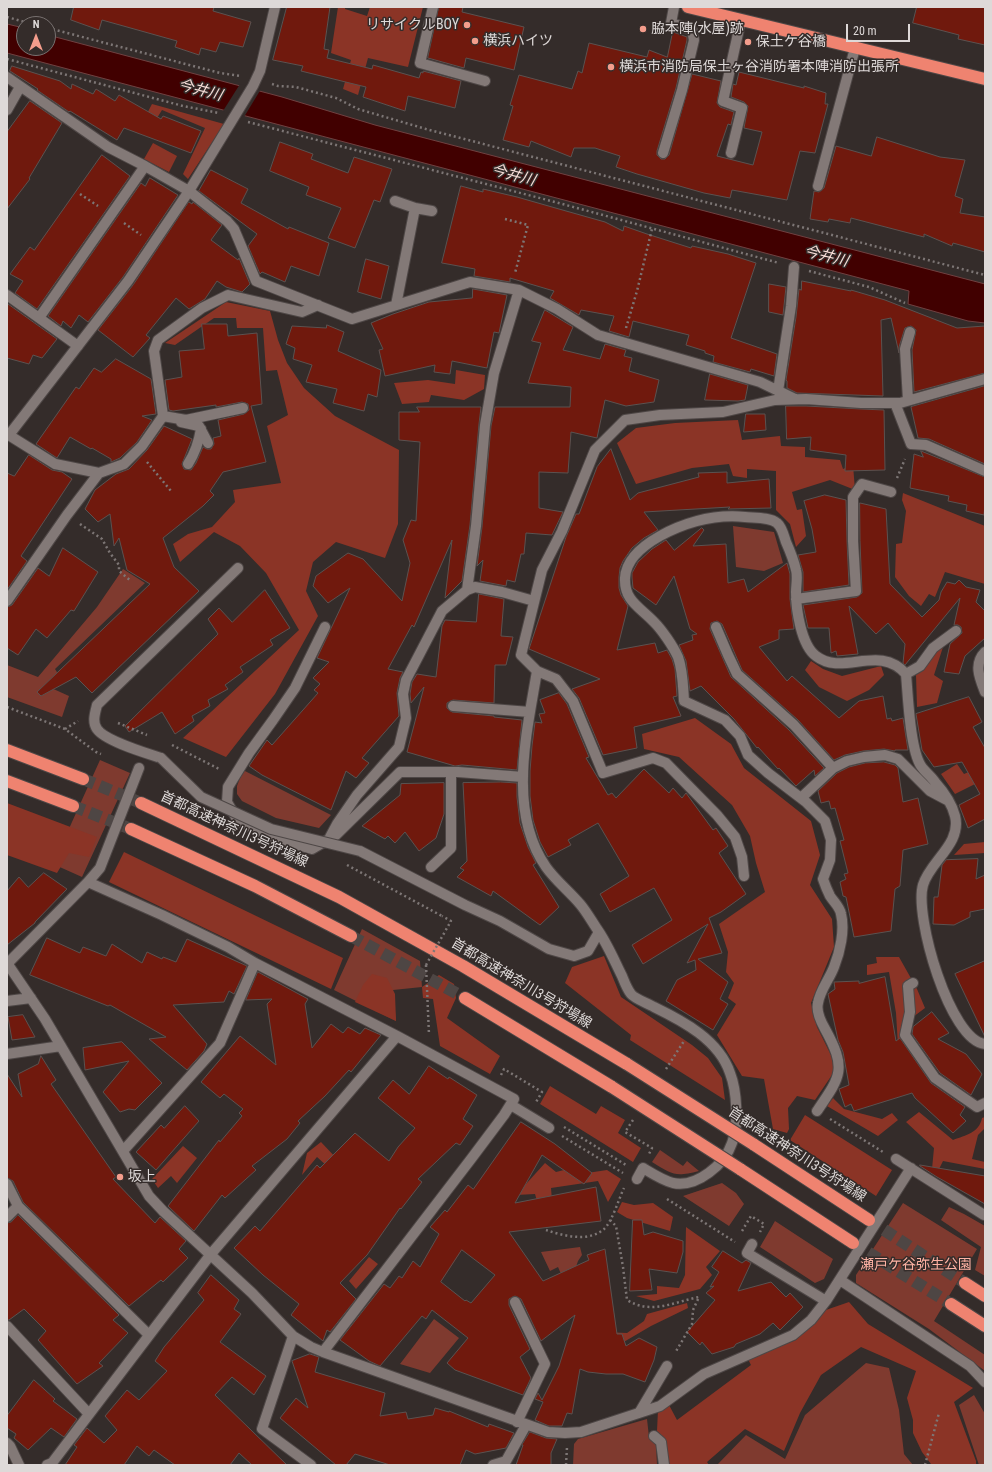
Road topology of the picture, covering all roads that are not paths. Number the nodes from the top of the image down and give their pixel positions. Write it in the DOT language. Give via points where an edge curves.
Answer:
graph roads {
  1 [pos="275,7"];
  2 [pos="433,7"];
  3 [pos="674,7"];
  4 [pos="688,7"];
  5 [pos="742,20"];
  6 [pos="855,48"];
  7 [pos="7,77"];
  8 [pos="985,79"];
  9 [pos="486,80"];
  10 [pos="20,87"];
  11 [pos="7,110"];
  12 [pos="663,153"];
  13 [pos="731,153"];
  14 [pos="145,166"];
  15 [pos="818,186"];
  16 [pos="189,191"];
  17 [pos="395,201"];
  18 [pos="415,208"];
  19 [pos="432,211"];
  20 [pos="794,267"];
  21 [pos="515,290"];
  22 [pos="7,295"];
  23 [pos="318,305"];
  24 [pos="396,305"];
  25 [pos="40,318"];
  26 [pos="910,332"];
  27 [pos="78,346"];
  28 [pos="985,379"];
  29 [pos="778,391"];
  30 [pos="797,400"];
  31 [pos="908,400"];
  32 [pos="895,403"];
  33 [pos="243,408"];
  34 [pos="163,416"];
  35 [pos="201,429"];
  36 [pos="8,435"];
  37 [pos="208,443"];
  38 [pos="188,464"];
  39 [pos="985,470"];
  40 [pos="99,473"];
  41 [pos="891,492"];
  42 [pos="238,568"];
  43 [pos="467,590"];
  44 [pos="796,599"];
  45 [pos="7,601"];
  46 [pos="534,601"];
  47 [pos="325,627"];
  48 [pos="716,627"];
  49 [pos="956,631"];
  50 [pos="985,652"];
  51 [pos="537,671"];
  52 [pos="906,674"];
  53 [pos="985,692"];
  54 [pos="453,706"];
  55 [pos="530,712"];
  56 [pos="7,750"];
  57 [pos="139,768"];
  58 [pos="833,768"];
  59 [pos="451,772"];
  60 [pos="523,777"];
  61 [pos="83,780"];
  62 [pos="7,781"];
  63 [pos="801,798"];
  64 [pos="949,801"];
  65 [pos="141,803"];
  66 [pos="73,806"];
  67 [pos="131,829"];
  68 [pos="329,839"];
  69 [pos="431,867"];
  70 [pos="744,876"];
  71 [pos="88,882"];
  72 [pos="599,932"];
  73 [pos="351,936"];
  74 [pos="255,963"];
  75 [pos="7,964"];
  76 [pos="913,983"];
  77 [pos="31,998"];
  78 [pos="465,998"];
  79 [pos="7,1000"];
  80 [pos="397,1036"];
  81 [pos="985,1044"];
  82 [pos="61,1046"];
  83 [pos="7,1054"];
  84 [pos="985,1103"];
  85 [pos="511,1105"];
  86 [pos="816,1111"];
  87 [pos="549,1128"];
  88 [pos="123,1151"];
  89 [pos="896,1159"];
  90 [pos="911,1168"];
  91 [pos="633,1178"];
  92 [pos="7,1184"];
  93 [pos="18,1206"];
  94 [pos="984,1215"];
  95 [pos="7,1217"];
  96 [pos="869,1220"];
  97 [pos="853,1243"];
  98 [pos="752,1244"];
  99 [pos="210,1254"];
  100 [pos="840,1280"];
  101 [pos="965,1283"];
  102 [pos="985,1296"];
  103 [pos="826,1301"];
  104 [pos="515,1302"];
  105 [pos="951,1304"];
  106 [pos="7,1326"];
  107 [pos="985,1326"];
  108 [pos="149,1336"];
  109 [pos="293,1336"];
  110 [pos="323,1352"];
  111 [pos="667,1366"];
  112 [pos="985,1382"];
  113 [pos="639,1413"];
  114 [pos="89,1414"];
  115 [pos="521,1423"];
  116 [pos="654,1436"];
  117 [pos="7,1443"];
  118 [pos="19,1465"];
  119 [pos="47,1465"];
  120 [pos="311,1465"];
  121 [pos="493,1465"];
  122 [pos="664,1465"];
  1 -- 16 [label="street" via="260,71"];
  2 -- 9 [label="street" via="420,63"];
  3 -- 12 [label="street" via="671,23 692,30 694,40"];
  4 -- 5 [label="highway"];
  5 -- 6 [label="highway"];
  5 -- 13 [label="street" via="723,101 742,108"];
  6 -- 8 [label="highway"];
  6 -- 15 [label="street"];
  7 -- 10 [label="street"];
  10 -- 11 [label="street"];
  10 -- 14 [label="street" via="108,147"];
  14 -- 16 [label="street"];
  14 -- 25 [label="street"];
  16 -- 23 [label="street" via="234,229 256,281"];
  16 -- 27 [label="street" via="128,281"];
  17 -- 18 [label="street"];
  18 -- 19 [label="street"];
  18 -- 24 [label="street"];
  20 -- 29 [label="street" via="791,306"];
  21 -- 24 [label="street" via="470,282"];
  21 -- 29 [label="street" via="557,310 598,335 760,382"];
  21 -- 43 [label="street" via="494,373 485,425 476,526"];
  22 -- 25 [label="street"];
  23 -- 24 [label="street" via="352,319"];
  23 -- 34 [label="street" via="302,312 228,295 202,308 158,340 154,351"];
  25 -- 27 [label="street"];
  26 -- 31 [label="street" via="905,349"];
  27 -- 36 [label="street"];
  28 -- 31 [label="street"];
  29 -- 30 [label="street"];
  30 -- 32 [label="street"];
  30 -- 46 [label="street" via="775,400 723,412 660,415 625,420 595,450 562,531 542,570"];
  31 -- 32 [label="street"];
  32 -- 39 [label="street" via="911,444 926,445"];
  33 -- 34 [label="street" via="186,420"];
  34 -- 35 [label="street" via="199,426"];
  34 -- 40 [label="street" via="138,451 124,464"];
  35 -- 37 [label="street"];
  35 -- 38 [label="street" via="200,438"];
  36 -- 40 [label="street" via="56,464"];
  40 -- 45 [label="street" via="66,515"];
  41 -- 44 [label="street" via="862,484 853,497 856,591"];
  42 -- 72 [label="street, bridge" via="97,705 94,717 96,728 105,737 161,758 201,797 271,829 360,851 500,921 549,949 574,956 588,951"];
  43 -- 46 [label="street" via="475,588 502,592"];
  43 -- 68 [label="street" via="442,611 406,680 403,694 406,718 399,748 357,796"];
  44 -- 52 [label="street" via="800,628 814,656 838,664 890,661"];
  44 -- 63 [label="street" via="797,572 787,544 777,523 767,520 720,517 675,528 639,550 628,565 625,578 627,592 634,604 654,622 678,656 683,678 684,701 725,720 740,736 748,755"];
  46 -- 51 [label="street" via="521,655"];
  47 -- 68 [label="street" via="296,688 231,781 227,802 238,821 273,838 312,849"];
  48 -- 58 [label="street" via="737,674 794,725"];
  49 -- 52 [label="street" via="933,648 920,666"];
  50 -- 53 [label="street" via="977,672"];
  51 -- 55 [label="street"];
  51 -- 70 [label="street" via="556,679 573,700 603,773 653,758 666,763 735,837 742,857"];
  52 -- 64 [label="street" via="913,744 920,766"];
  54 -- 55 [label="street"];
  55 -- 60 [label="street"];
  56 -- 61 [label="highway"];
  57 -- 71 [label="street" via="100,868"];
  58 -- 63 [label="street"];
  58 -- 64 [label="street" via="846,761 885,755 898,759 930,791"];
  59 -- 60 [label="street"];
  59 -- 68 [label="street" via="400,772"];
  59 -- 69 [label="street" via="451,848"];
  60 -- 72 [label="street" via="526,816 533,843 546,867 580,904"];
  62 -- 66 [label="highway"];
  63 -- 86 [label="street" via="825,821 830,840 830,860 823,879 841,913 842,932 834,968 821,990 817,1004 821,1022 838,1060 839,1074 834,1086"];
  64 -- 81 [label="street" via="955,816 956,830 950,844 930,870 923,886 921,904 934,975 965,1033 980,1044"];
  65 -- 96 [label="highway, 首都高速神奈川3号狩場線, bridge" via="339,897 463,966 627,1064"];
  67 -- 73 [label="highway" via="255,886"];
  71 -- 74 [label="street" via="228,947"];
  71 -- 75 [label="street"];
  72 -- 91 [label="street" via="631,995 675,1018 702,1036 721,1055 730,1072 735,1091 732,1142 725,1156 710,1173 692,1183 674,1183 643,1168"];
  74 -- 80 [label="street"];
  74 -- 88 [label="street" via="220,1042"];
  75 -- 77 [label="street"];
  76 -- 84 [label="street" via="908,986 910,1012 905,1035 935,1078 977,1107"];
  77 -- 79 [label="street"];
  77 -- 82 [label="street"];
  78 -- 97 [label="highway, bridge" via="612,1087"];
  80 -- 85 [label="street" via="514,1099"];
  80 -- 99 [label="street"];
  82 -- 83 [label="street"];
  82 -- 88 [label="street"];
  85 -- 87 [label="street"];
  85 -- 110 [label="street"];
  88 -- 99 [label="street" via="149,1196"];
  89 -- 90 [label="street"];
  90 -- 94 [label="street"];
  90 -- 100 [label="street"];
  92 -- 93 [label="street"];
  93 -- 95 [label="street"];
  93 -- 108 [label="street"];
  98 -- 103 [label="street" via="747,1253"];
  99 -- 108 [label="street"];
  99 -- 109 [label="street"];
  100 -- 103 [label="street"];
  100 -- 112 [label="street" via="970,1366"];
  101 -- 102 [label="highway"];
  103 -- 113 [label="street" via="811,1320 793,1335 718,1366 660,1406"];
  104 -- 115 [label="street" via="545,1364"];
  105 -- 107 [label="highway"];
  106 -- 114 [label="street"];
  108 -- 114 [label="street"];
  109 -- 110 [label="street"];
  109 -- 120 [label="street" via="262,1429"];
  110 -- 115 [label="street"];
  111 -- 113 [label="street"];
  113 -- 115 [label="street" via="581,1432 548,1432"];
  114 -- 119 [label="street" via="52,1464"];
  115 -- 121 [label="street" via="506,1461"];
  116 -- 122 [label="street" via="662,1442"];
  117 -- 118 [label="street"];
}
